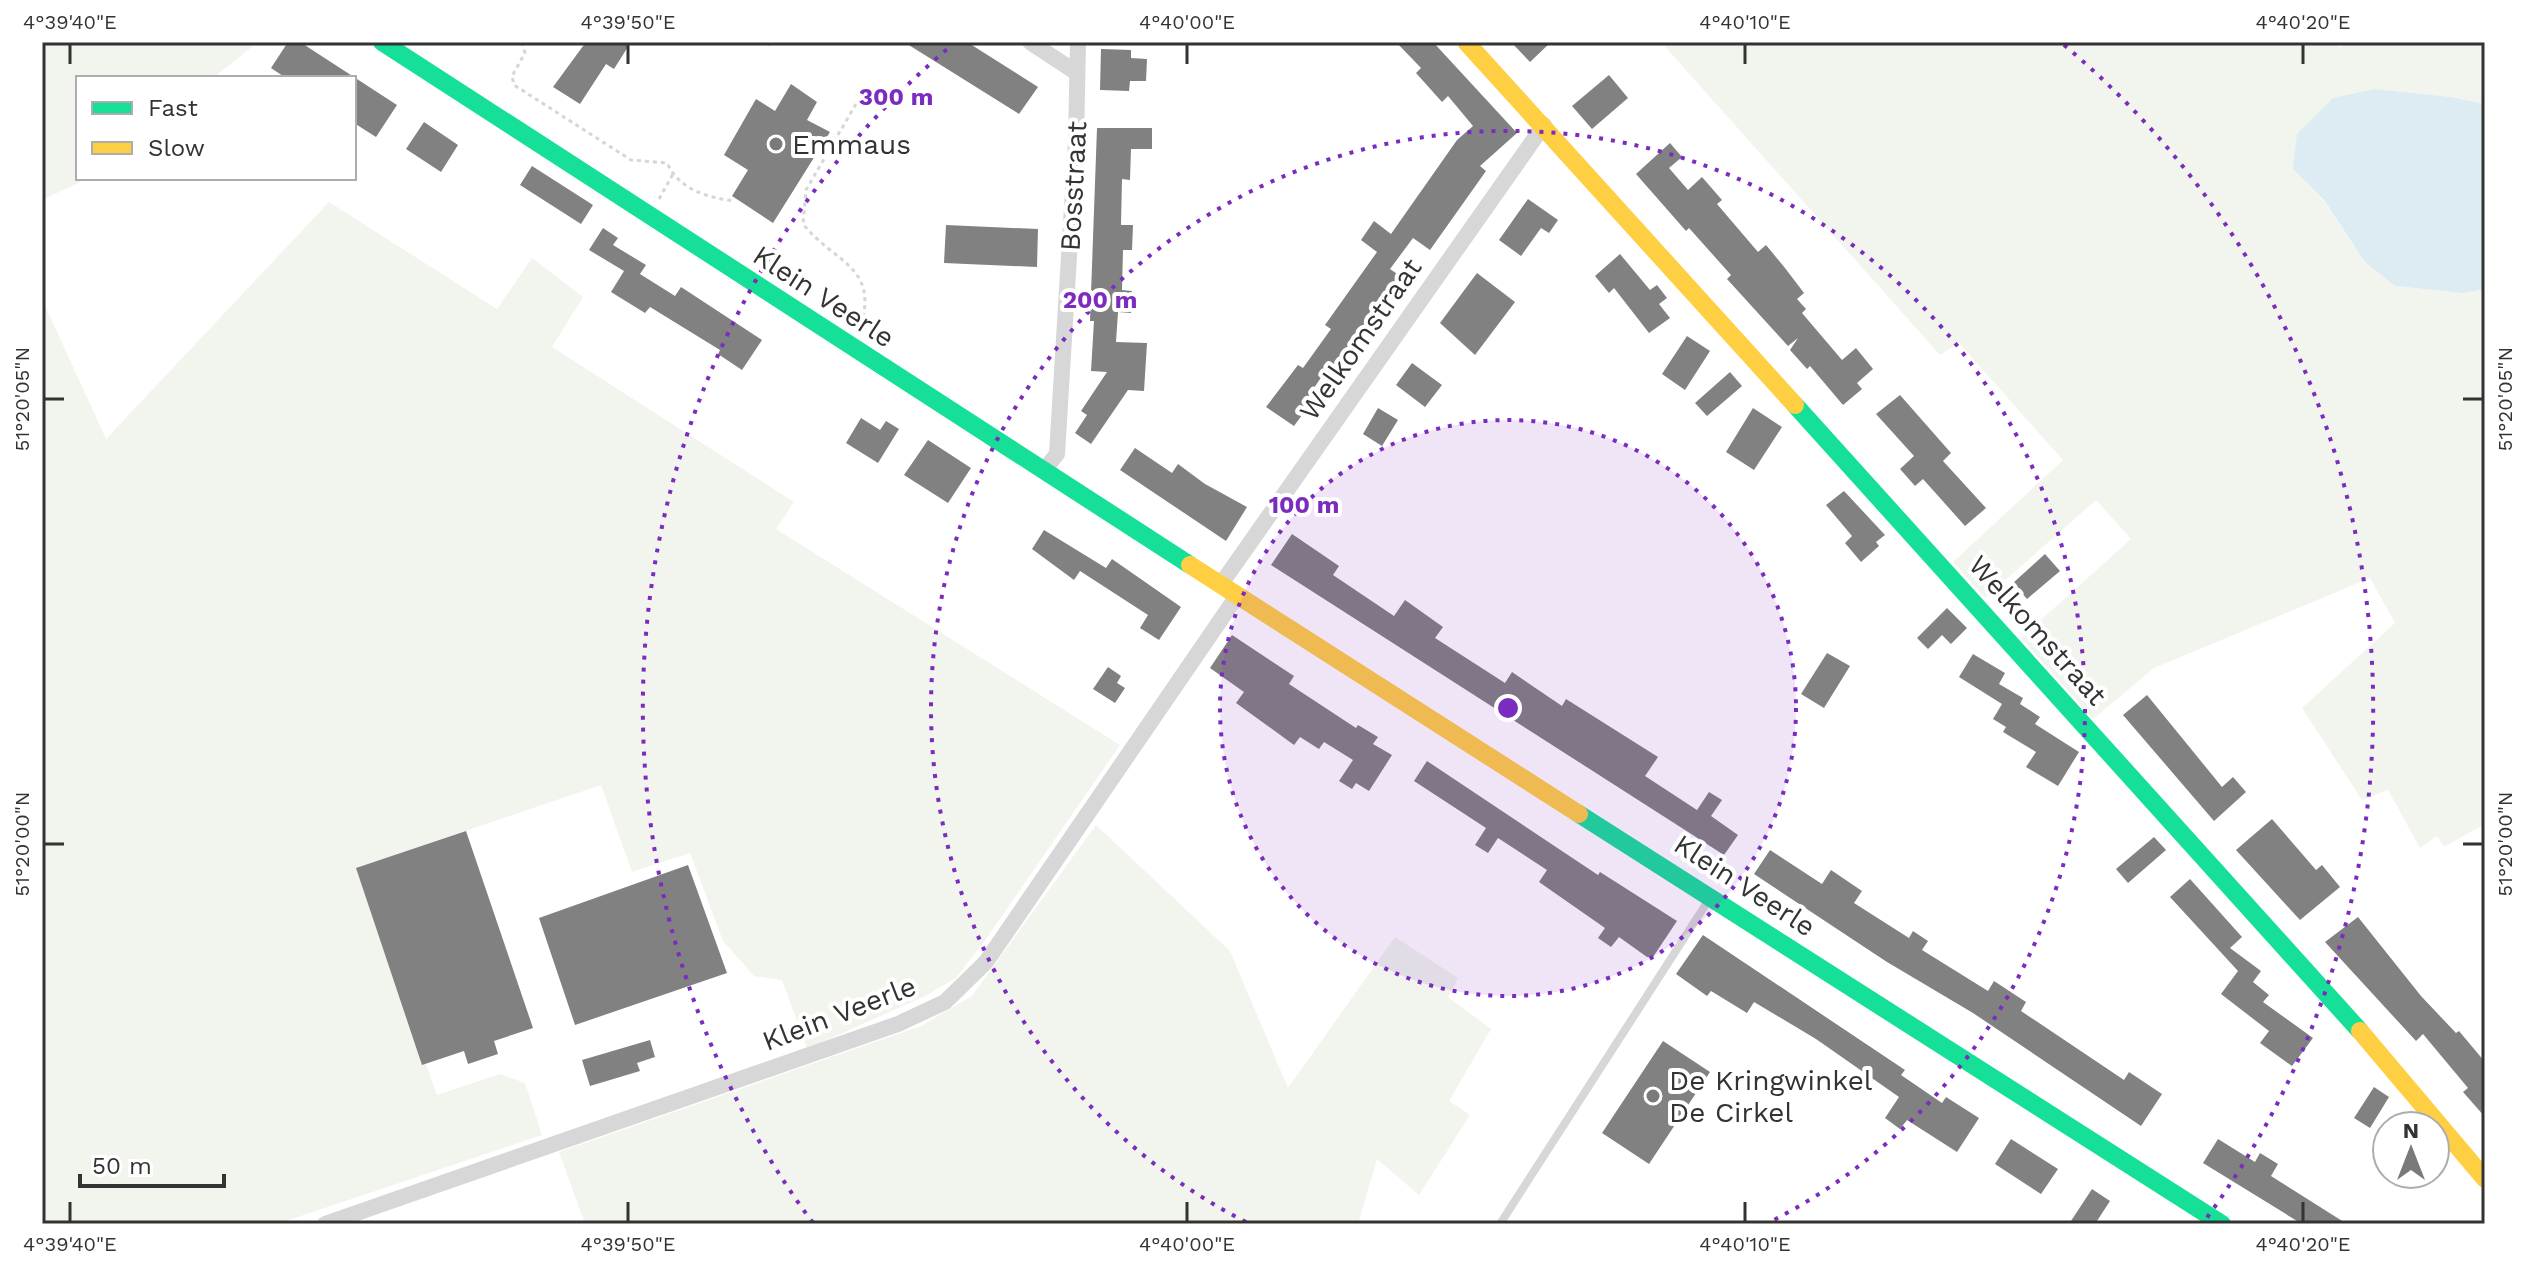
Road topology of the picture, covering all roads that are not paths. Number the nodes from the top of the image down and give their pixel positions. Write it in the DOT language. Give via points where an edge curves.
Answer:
graph roads {
  1 [pos="382,42"];
  2 [pos="1030,42"];
  3 [pos="1078,42"];
  4 [pos="1466,42"];
  5 [pos="1077,73"];
  6 [pos="1544,125"];
  7 [pos="1045,469"];
  8 [pos="1221,584"];
  9 [pos="1237,596"];
  10 [pos="1711,897"];
  11 [pos="2485,1179"];
  12 [pos="325,1224"];
  13 [pos="1500,1224"];
  14 [pos="2222,1224"];
  1 -- 7 [label="main road, Klein Veerle"];
  2 -- 5 [label="street"];
  3 -- 5 [label="street, Bosstraat"];
  4 -- 6 [label="main road, Welkomstraat"];
  5 -- 7 [label="street, Bosstraat" via="1057,454"];
  6 -- 8 [label="street, Welkomstraat"];
  6 -- 11 [label="main road, Welkomstraat" via="2313,976"];
  7 -- 8 [label="main road, Klein Veerle"];
  8 -- 9 [label="main road, Klein Veerle"];
  9 -- 10 [label="main road, Klein Veerle"];
  9 -- 12 [label="street, Klein Veerle" via="986,962 945,1002 883,1030"];
  10 -- 13 [label="lane"];
  10 -- 14 [label="main road, Klein Veerle"];
}
